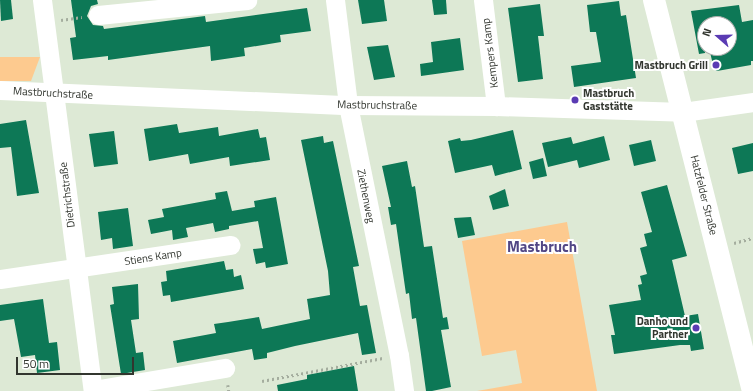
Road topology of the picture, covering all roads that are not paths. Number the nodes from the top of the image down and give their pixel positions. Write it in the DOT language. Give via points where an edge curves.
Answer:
graph roads {
  1 [pos="42,0"];
  2 [pos="247,0"];
  3 [pos="335,0"];
  4 [pos="483,0"];
  5 [pos="654,0"];
  6 [pos="98,15"];
  7 [pos="0,90"];
  8 [pos="56,93"];
  9 [pos="753,102"];
  10 [pos="348,105"];
  11 [pos="496,106"];
  12 [pos="684,112"];
  13 [pos="231,245"];
  14 [pos="76,269"];
  15 [pos="0,280"];
  16 [pos="225,368"];
  17 [pos="93,390"];
  18 [pos="404,391"];
  19 [pos="753,391"];
  1 -- 8 [label="street, Dietrichstraße"];
  2 -- 6 [label="street"];
  3 -- 10 [label="street, Ziethenweg"];
  4 -- 11 [label="street, Kempers Kamp"];
  5 -- 12 [label="street, Hatzfelder Straße"];
  7 -- 8 [label="street, Mastbruchstraße"];
  8 -- 10 [label="street, Mastbruchstraße"];
  8 -- 14 [label="street, Dietrichstraße"];
  9 -- 12 [label="street, Mastbruchstraße"];
  10 -- 11 [label="street, Mastbruchstraße"];
  10 -- 18 [label="street, Ziethenweg" via="399,355"];
  11 -- 12 [label="street, Mastbruchstraße"];
  12 -- 19 [label="street, Hatzfelder Straße"];
  13 -- 14 [label="street, Stiens Kamp"];
  14 -- 15 [label="street, Stiens Kamp"];
  14 -- 17 [label="street, Dietrichstraße"];
  16 -- 17 [label="street, Dietrichstraße"];
}
